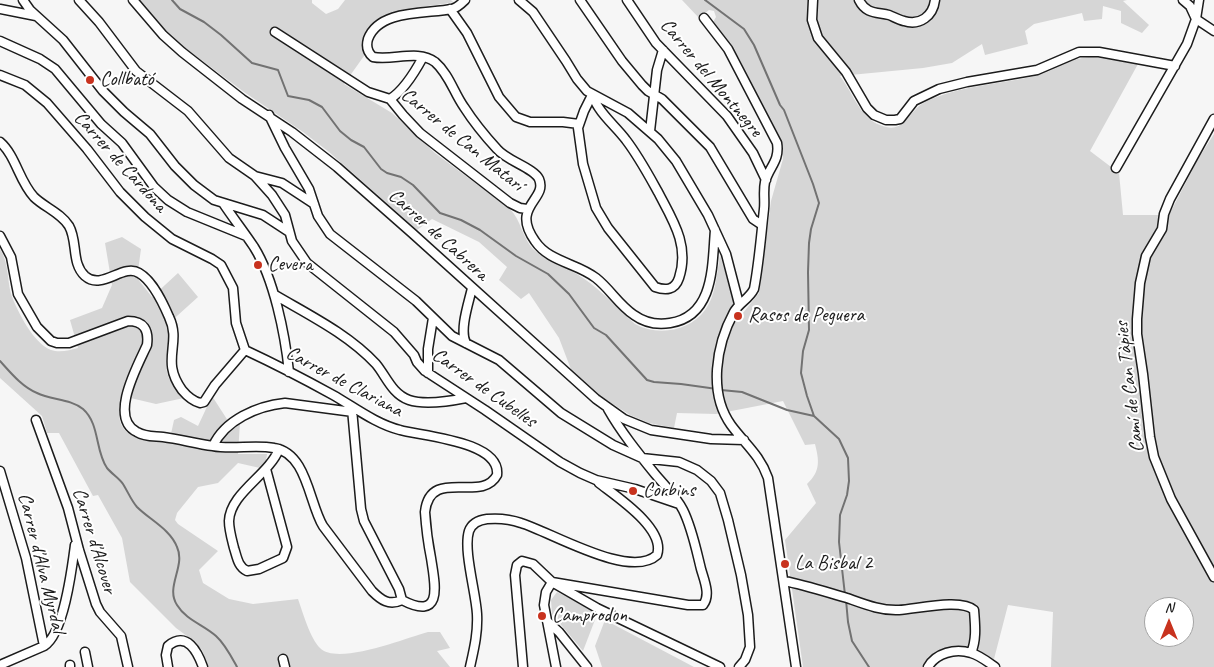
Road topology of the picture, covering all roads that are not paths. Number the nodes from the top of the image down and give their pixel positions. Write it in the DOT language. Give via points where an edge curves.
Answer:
graph roads {
  1 [pos="23,0"];
  2 [pos="79,0"];
  3 [pos="133,0"];
  4 [pos="519,0"];
  5 [pos="580,0"];
  6 [pos="627,0"];
  7 [pos="813,0"];
  8 [pos="859,0"];
  9 [pos="935,0"];
  10 [pos="1183,0"];
  11 [pos="1198,0"];
  12 [pos="462,1"];
  13 [pos="0,9"];
  14 [pos="450,9"];
  15 [pos="36,16"];
  16 [pos="704,18"];
  17 [pos="1196,19"];
  18 [pos="1214,31"];
  19 [pos="275,32"];
  20 [pos="0,41"];
  21 [pos="663,50"];
  22 [pos="423,56"];
  23 [pos="1175,66"];
  24 [pos="0,75"];
  25 [pos="592,94"];
  26 [pos="655,96"];
  27 [pos="390,99"];
  28 [pos="269,115"];
  29 [pos="1214,119"];
  30 [pos="579,124"];
  31 [pos="650,131"];
  32 [pos="0,142"];
  33 [pos="1116,168"];
  34 [pos="255,176"];
  35 [pos="766,180"];
  36 [pos="223,203"];
  37 [pos="314,204"];
  38 [pos="527,209"];
  39 [pos="762,225"];
  40 [pos="715,230"];
  41 [pos="289,232"];
  42 [pos="0,236"];
  43 [pos="246,236"];
  44 [pos="472,288"];
  45 [pos="275,295"];
  46 [pos="739,304"];
  47 [pos="433,318"];
  48 [pos="466,343"];
  49 [pos="245,350"];
  50 [pos="289,372"];
  51 [pos="428,372"];
  52 [pos="466,398"];
  53 [pos="607,407"];
  54 [pos="352,409"];
  55 [pos="36,420"];
  56 [pos="744,440"];
  57 [pos="213,446"];
  58 [pos="279,449"];
  59 [pos="642,458"];
  60 [pos="266,469"];
  61 [pos="0,471"];
  62 [pos="596,480"];
  63 [pos="679,504"];
  64 [pos="76,538"];
  65 [pos="1214,577"];
  66 [pos="784,581"];
  67 [pos="552,582"];
  68 [pos="402,600"];
  69 [pos="547,621"];
  70 [pos="44,646"];
  71 [pos="85,652"];
  72 [pos="971,653"];
  73 [pos="283,658"];
  74 [pos="0,665"];
  75 [pos="88,667"];
  76 [pos="128,667"];
  77 [pos="168,667"];
  78 [pos="204,667"];
  79 [pos="286,667"];
  80 [pos="470,667"];
  81 [pos="523,667"];
  82 [pos="556,667"];
  83 [pos="587,667"];
  84 [pos="720,667"];
  85 [pos="739,667"];
  86 [pos="796,667"];
  87 [pos="928,667"];
  88 [pos="995,667"];
  1 -- 15 [label="street"];
  2 -- 34 [label="street" via="136,71 183,107 230,158"];
  3 -- 28 [label="street, Carrer de Cabrera" via="182,52 242,99"];
  4 -- 25 [label="street" via="533,12 577,80"];
  5 -- 26 [label="street" via="622,61"];
  6 -- 21 [label="street, Carrer del Montnegre"];
  7 -- 23 [label="street" via="812,20 818,38 846,72 867,108 886,120 900,119 914,101 939,89 1037,70 1079,52 1099,52"];
  8 -- 9 [label="street" via="870,12 911,22 928,16"];
  10 -- 17 [label="street"];
  11 -- 17 [label="street"];
  12 -- 14 [label="street"];
  13 -- 15 [label="street"];
  14 -- 22 [label="street" via="397,17 376,28 368,40 368,49 373,57"];
  14 -- 30 [label="street" via="467,33 499,97 516,117 530,122"];
  15 -- 36 [label="street" via="63,40 103,91 150,134 194,185"];
  16 -- 35 [label="street" via="728,48 777,143 776,162"];
  17 -- 18 [label="street"];
  17 -- 23 [label="street"];
  19 -- 27 [label="street, Carrer de Can Matarí" via="368,92"];
  20 -- 43 [label="street" via="55,69 168,200 187,212"];
  21 -- 26 [label="street"];
  21 -- 35 [label="street, Carrer del Montnegre" via="727,116 753,153"];
  22 -- 27 [label="street" via="396,96"];
  22 -- 38 [label="street" via="444,72 464,107 495,147 538,178 538,193"];
  23 -- 33 [label="street"];
  24 -- 49 [label="street, Carrer de Cardona" via="25,86 46,104 145,217 172,239 221,265 233,288 236,323"];
  25 -- 30 [label="street"];
  25 -- 30 [label="street" via="599,108 644,166 676,225 681,241 682,264 676,284 671,288 666,290 655,286 600,216 583,164"];
  25 -- 31 [label="street" via="628,113"];
  26 -- 31 [label="street"];
  26 -- 39 [label="street" via="706,142 750,214"];
  27 -- 38 [label="street, Carrer de Can Matarí" via="433,142 510,203"];
  28 -- 37 [label="street, Carrer de Cubelles"];
  28 -- 44 [label="street, Carrer de Cabrera" via="337,167"];
  29 -- 65 [label="street, Camí de Can Tàpies" via="1164,214 1162,229 1144,264 1137,308 1137,334 1154,457 1169,494"];
  31 -- 40 [label="street" via="676,161"];
  32 -- 49 [label="street" via="8,150 34,196 67,223 77,264 83,274 94,281 135,271 149,283 170,318 174,330 173,374 190,398 204,402"];
  34 -- 37 [label="street" via="282,183"];
  34 -- 41 [label="street, Carrer de Cubelles" via="285,214"];
  35 -- 39 [label="street"];
  36 -- 41 [label="street" via="263,215"];
  36 -- 43 [label="street"];
  37 -- 47 [label="street, Carrer de Cubelles" via="318,216 336,239"];
  38 -- 40 [label="street" via="526,226 543,250 596,278 633,314 654,324 683,319 700,306 710,281"];
  39 -- 46 [label="street" via="754,290"];
  40 -- 46 [label="street" via="726,254"];
  41 -- 51 [label="street, Carrer de Cubelles" via="307,263 394,332"];
  42 -- 57 [label="street" via="9,251 18,294 36,327 51,341 69,343 128,321 137,322 146,329 146,344 124,407 130,428 140,434"];
  43 -- 45 [label="street"];
  44 -- 48 [label="street" via="464,321"];
  44 -- 53 [label="street, Carrer de Cabrera"];
  45 -- 50 [label="street"];
  45 -- 52 [label="street" via="341,334 376,364 396,392 409,400"];
  46 -- 56 [label="street" via="724,339 717,374 723,410"];
  47 -- 48 [label="street, Carrer de Cubelles" via="452,336"];
  47 -- 51 [label="street"];
  48 -- 59 [label="street, Carrer de Cubelles" via="504,365 574,422"];
  49 -- 50 [label="street, Carrer de Clariana"];
  50 -- 54 [label="street, Carrer de Clariana"];
  51 -- 52 [label="street, Carrer de Cubelles"];
  52 -- 62 [label="street, Carrer de Cubelles" via="560,462"];
  53 -- 56 [label="street, Carrer de Cabrera" via="624,419 651,430 711,439"];
  53 -- 59 [label="street"];
  54 -- 57 [label="street" via="276,404 237,419"];
  54 -- 68 [label="street" via="364,521"];
  54 -- 68 [label="street, Carrer de Clariana" via="394,429 470,446 492,460 497,470 494,480 486,484 442,488 429,495 425,512 436,584 434,598 421,607"];
  55 -- 64 [label="street, Carrer d'Alcover"];
  56 -- 66 [label="street" via="757,455 768,478"];
  57 -- 58 [label="street"];
  58 -- 60 [label="street"];
  58 -- 68 [label="street" via="291,456 301,469 318,518 372,591 387,602"];
  59 -- 63 [label="street"];
  59 -- 85 [label="street" via="690,466 711,481 720,493 736,551 748,615 750,647"];
  60 -- 60 [label="street" via="286,547 283,558 247,571 237,556 230,533 230,516 234,505"];
  61 -- 70 [label="street, Carrer d'Alva Myrdal" via="26,558"];
  62 -- 63 [label="street, Carrer de Cubelles"];
  62 -- 80 [label="street" via="651,528 658,545 657,555 641,562 608,558 521,522 502,519 477,522 468,534 478,626"];
  63 -- 67 [label="street" via="690,527 706,588 707,598 703,605"];
  64 -- 70 [label="street" via="69,589 54,635"];
  64 -- 76 [label="street, Carrer d'Alcover" via="96,604 121,636"];
  66 -- 72 [label="street" via="884,609 970,606 974,610 976,630"];
  66 -- 86 [label="street"];
  67 -- 69 [label="street" via="544,598"];
  67 -- 81 [label="street" via="529,562 522,561 517,565 515,575"];
  67 -- 84 [label="street" via="597,608"];
  69 -- 82 [label="street"];
  69 -- 83 [label="street" via="560,632"];
  70 -- 74 [label="street, Carrer d'Alva Myrdal"];
  71 -- 75 [label="street"];
  72 -- 87 [label="street" via="944,653"];
  72 -- 88 [label="street"];
  73 -- 79 [label="street"];
  77 -- 78 [label="street" via="168,646 179,641 196,650"];
}
